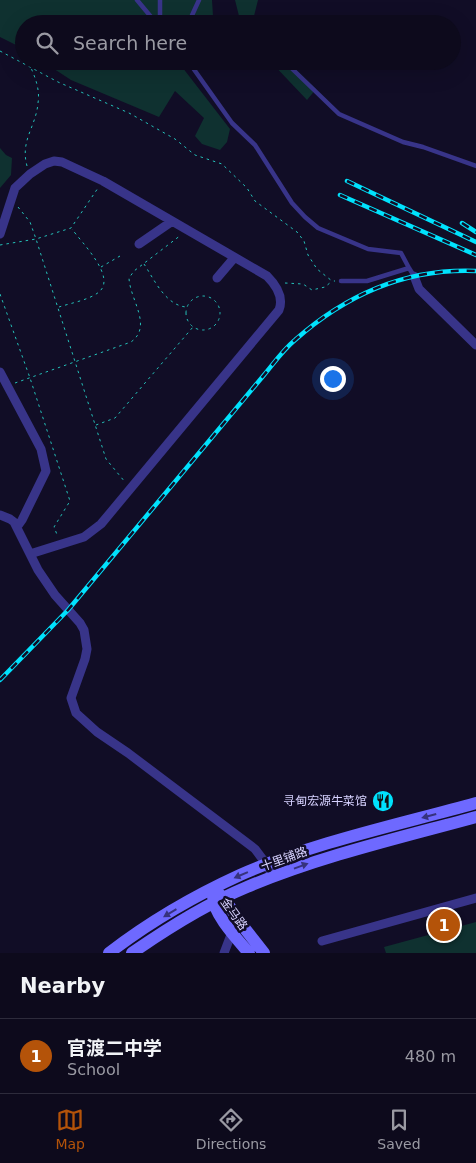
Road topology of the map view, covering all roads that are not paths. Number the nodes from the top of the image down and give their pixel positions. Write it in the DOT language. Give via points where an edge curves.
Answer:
graph roads {
  1 [pos="137,0"];
  2 [pos="160,0"];
  3 [pos="199,0"];
  4 [pos="150,15"];
  5 [pos="159,15"];
  6 [pos="192,15"];
  7 [pos="194,70"];
  8 [pos="293,70"];
  9 [pos="476,166"];
  10 [pos="171,222"];
  11 [pos="0,234"];
  12 [pos="139,244"];
  13 [pos="234,258"];
  14 [pos="409,268"];
  15 [pos="414,276"];
  16 [pos="217,278"];
  17 [pos="341,281"];
  18 [pos="476,345"];
  19 [pos="0,372"];
  20 [pos="0,515"];
  21 [pos="17,527"];
  22 [pos="30,554"];
  23 [pos="476,804"];
  24 [pos="476,817"];
  25 [pos="267,865"];
  26 [pos="273,876"];
  27 [pos="212,888"];
  28 [pos="476,898"];
  29 [pos="218,901"];
  30 [pos="232,932"];
  31 [pos="322,941"];
  32 [pos="109,953"];
  33 [pos="132,953"];
  34 [pos="224,953"];
  35 [pos="249,953"];
  36 [pos="264,953"];
  1 -- 4 [label="lane"];
  2 -- 5 [label="lane"];
  3 -- 6 [label="lane"];
  7 -- 14 [label="lane" via="228,118 255,145 292,203 305,217 318,228 368,249 401,253"];
  8 -- 9 [label="lane" via="339,114 403,142"];
  10 -- 11 [label="street" via="103,181 54,161 30,174 15,188"];
  10 -- 12 [label="street"];
  10 -- 13 [label="street"];
  13 -- 16 [label="street"];
  13 -- 22 [label="street" via="275,284 282,304 279,310 92,532"];
  14 -- 15 [label="lane"];
  14 -- 17 [label="lane" via="367,281"];
  15 -- 18 [label="street" via="419,289"];
  19 -- 21 [label="street" via="42,449 46,471"];
  20 -- 21 [label="street"];
  21 -- 22 [label="street"];
  22 -- 25 [label="street" via="38,570 84,630 87,649 71,698 76,713 255,849"];
  23 -- 25 [label="main road, 十里铺路, one-way" via="311,849"];
  26 -- 24 [label="main road, 十里铺路, one-way"];
  25 -- 26 [label="street"];
  25 -- 27 [label="main road, 十里铺路, one-way"];
  26 -- 29 [label="main road, 十里铺路"];
  27 -- 29 [label="main road, 金马路"];
  27 -- 32 [label="main road, 十里铺路, one-way"];
  28 -- 31 [label="street"];
  29 -- 30 [label="main road, 金马路"];
  29 -- 33 [label="main road, 十里铺路"];
  29 -- 36 [label="main road, 金马路"];
  30 -- 34 [label="street"];
  30 -- 35 [label="main road, 金马路"];
}
